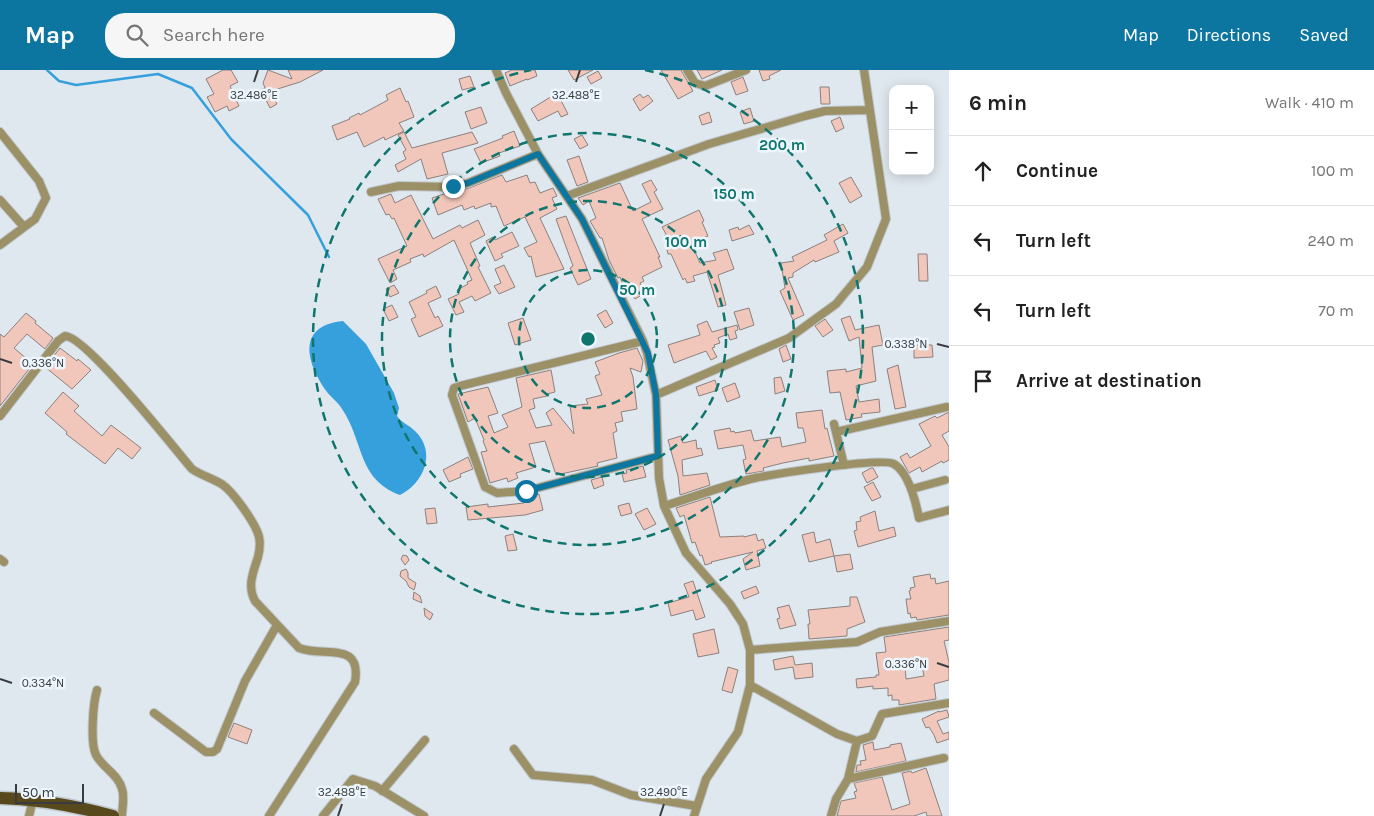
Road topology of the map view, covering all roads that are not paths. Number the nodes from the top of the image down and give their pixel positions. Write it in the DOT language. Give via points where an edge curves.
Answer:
graph roads {
  1 [pos="496,70"];
  2 [pos="686,70"];
  3 [pos="746,70"];
  4 [pos="864,70"];
  5 [pos="869,110"];
  6 [pos="0,132"];
  7 [pos="538,154"];
  8 [pos="371,192"];
  9 [pos="567,196"];
  10 [pos="0,200"];
  11 [pos="24,228"];
  12 [pos="0,245"];
  13 [pos="643,341"];
  14 [pos="656,395"];
  15 [pos="947,407"];
  16 [pos="0,416"];
  17 [pos="658,456"];
  18 [pos="844,465"];
  19 [pos="945,480"];
  20 [pos="912,489"];
  21 [pos="664,506"];
  22 [pos="949,510"];
  23 [pos="949,621"];
  24 [pos="277,624"];
  25 [pos="750,650"];
  26 [pos="750,685"];
  27 [pos="97,690"];
  28 [pos="949,703"];
  29 [pos="154,713"];
  30 [pos="425,740"];
  31 [pos="857,740"];
  32 [pos="514,749"];
  33 [pos="944,758"];
  34 [pos="848,780"];
  35 [pos="382,791"];
  36 [pos="0,798"];
  37 [pos="33,800"];
  38 [pos="696,806"];
  39 [pos="29,816"];
  40 [pos="113,816"];
  41 [pos="122,816"];
  42 [pos="269,816"];
  43 [pos="324,816"];
  44 [pos="424,816"];
  45 [pos="694,816"];
  46 [pos="831,816"];
  1 -- 7 [label="street"];
  2 -- 3 [label="street" via="695,83 705,86"];
  4 -- 5 [label="street"];
  5 -- 9 [label="street" via="825,111 805,116 709,144"];
  5 -- 14 [label="street" via="886,219 867,267 836,304 789,338"];
  6 -- 11 [label="street" via="40,181 45,192 46,198 39,214"];
  7 -- 8 [label="street" via="468,183 399,186"];
  7 -- 9 [label="street"];
  9 -- 13 [label="street" via="582,219"];
  10 -- 11 [label="street"];
  11 -- 12 [label="street"];
  13 -- 14 [label="street"];
  13 -- 17 [label="street" via="460,386 454,388 452,395 485,487 497,493 526,491"];
  14 -- 17 [label="street"];
  15 -- 18 [label="street" via="835,428"];
  16 -- 24 [label="street" via="58,342 68,336 78,342 112,374 192,469 232,492 258,531 260,552 250,584 251,593 255,602"];
  17 -- 21 [label="street"];
  18 -- 20 [label="street" via="894,463"];
  18 -- 21 [label="street" via="754,479"];
  19 -- 20 [label="street"];
  20 -- 22 [label="street" via="919,518"];
  21 -- 25 [label="street" via="686,553 743,624"];
  23 -- 25 [label="street" via="880,632 857,642"];
  24 -- 29 [label="street" via="245,681 217,750 206,752"];
  24 -- 42 [label="street" via="300,648 342,652 349,656 356,674 355,682"];
  25 -- 26 [label="street"];
  26 -- 31 [label="street" via="836,734"];
  26 -- 38 [label="street" via="738,732 706,779"];
  27 -- 41 [label="street" via="94,750 123,790"];
  28 -- 31 [label="street" via="882,714 872,736"];
  30 -- 35 [label="street"];
  31 -- 34 [label="street"];
  32 -- 38 [label="street" via="533,775 592,780 631,795"];
  33 -- 34 [label="street"];
  34 -- 46 [label="street" via="836,799"];
  35 -- 43 [label="street" via="353,779"];
  35 -- 44 [label="street"];
  36 -- 37 [label="main road"];
  37 -- 39 [label="street"];
  37 -- 40 [label="main road"];
  38 -- 45 [label="street"];
}
